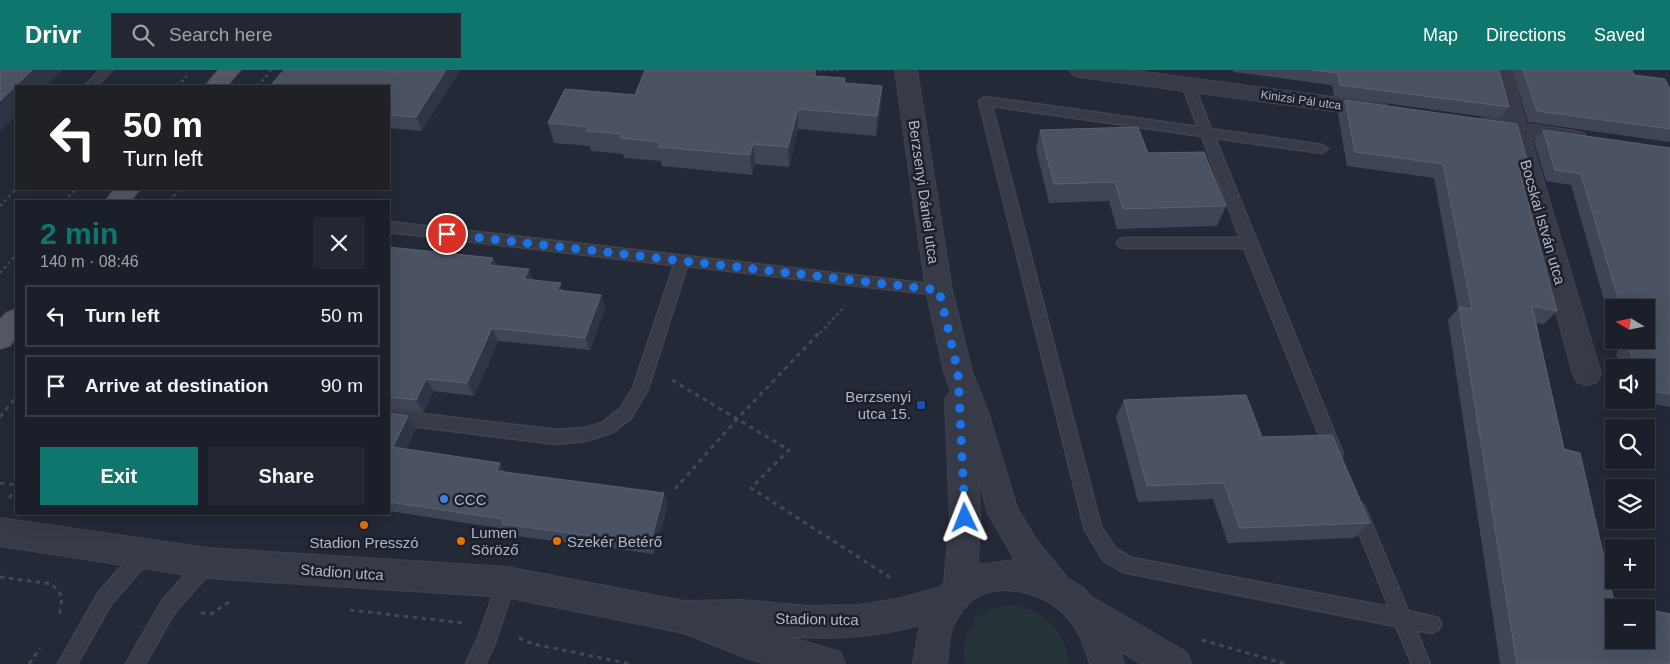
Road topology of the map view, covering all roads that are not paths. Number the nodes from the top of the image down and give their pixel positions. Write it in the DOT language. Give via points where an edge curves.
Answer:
graph roads {
  1 [pos="106,70"];
  2 [pos="230,70"];
  3 [pos="906,70"];
  4 [pos="1080,70"];
  5 [pos="1500,70"];
  6 [pos="1174,79"];
  7 [pos="92,85"];
  8 [pos="217,85"];
  9 [pos="1401,114"];
  10 [pos="1458,121"];
  11 [pos="1516,129"];
  12 [pos="1207,133"];
  13 [pos="1593,140"];
  14 [pos="1322,149"];
  15 [pos="127,190"];
  16 [pos="118,200"];
  17 [pos="390,227"];
  18 [pos="1124,243"];
  19 [pos="1249,243"];
  20 [pos="682,261"];
  21 [pos="939,290"];
  22 [pos="15,320"];
  23 [pos="0,338"];
  24 [pos="958,372"];
  25 [pos="1587,374"];
  26 [pos="390,416"];
  27 [pos="1343,472"];
  28 [pos="1354,499"];
  29 [pos="0,532"];
  30 [pos="143,555"];
  31 [pos="206,563"];
  32 [pos="506,582"];
  33 [pos="954,596"];
  34 [pos="1066,596"];
  35 [pos="684,617"];
  36 [pos="1402,618"];
  37 [pos="1432,624"];
  38 [pos="67,664"];
  39 [pos="135,664"];
  40 [pos="475,664"];
  41 [pos="828,664"];
  42 [pos="930,664"];
  43 [pos="1106,664"];
  44 [pos="1174,664"];
  45 [pos="1421,664"];
  1 -- 7 [label="lane"];
  2 -- 8 [label="main road"];
  3 -- 21 [label="street, Berzsenyi Dániel utca"];
  4 -- 6 [label="street, Kinizsi Pál utca"];
  5 -- 11 [label="street, Bocskai István utca"];
  6 -- 9 [label="street, Kinizsi Pál utca"];
  6 -- 12 [label="lane"];
  10 -- 11 [label="street"];
  11 -- 13 [label="street"];
  11 -- 25 [label="street, Bocskai István utca"];
  12 -- 14 [label="lane"];
  12 -- 19 [label="lane"];
  12 -- 36 [label="lane" via="985,101 1093,530 1110,555 1129,566"];
  15 -- 16 [label="main road"];
  17 -- 20 [label="lane"];
  18 -- 19 [label="lane"];
  19 -- 27 [label="lane"];
  20 -- 21 [label="lane"];
  20 -- 26 [label="lane" via="631,408 611,426 578,436 557,437"];
  21 -- 24 [label="street, Berzsenyi Dániel utca"];
  22 -- 23 [label="main road"];
  24 -- 33 [label="street, Berzsenyi Dániel utca" via="965,518"];
  24 -- 34 [label="street, Berzsenyi Dániel utca" via="975,415 1004,513 1027,552"];
  28 -- 36 [label="lane"];
  29 -- 30 [label="street, Stadion utca"];
  30 -- 31 [label="street, Stadion utca"];
  30 -- 38 [label="lane" via="105,598"];
  31 -- 32 [label="street, Stadion utca"];
  31 -- 39 [label="lane" via="168,608"];
  32 -- 35 [label="street, Stadion utca"];
  32 -- 40 [label="lane" via="485,645"];
  33 -- 34 [label="street, Stadion utca" via="984,578 1005,575 1026,576"];
  33 -- 35 [label="street, Stadion utca" via="902,614 860,621"];
  33 -- 42 [label="street" via="939,615 933,630"];
  34 -- 43 [label="street" via="1098,633"];
  34 -- 44 [label="street"];
  35 -- 41 [label="street, Stadion utca" via="744,641"];
  36 -- 37 [label="lane"];
  36 -- 45 [label="lane"];
}
